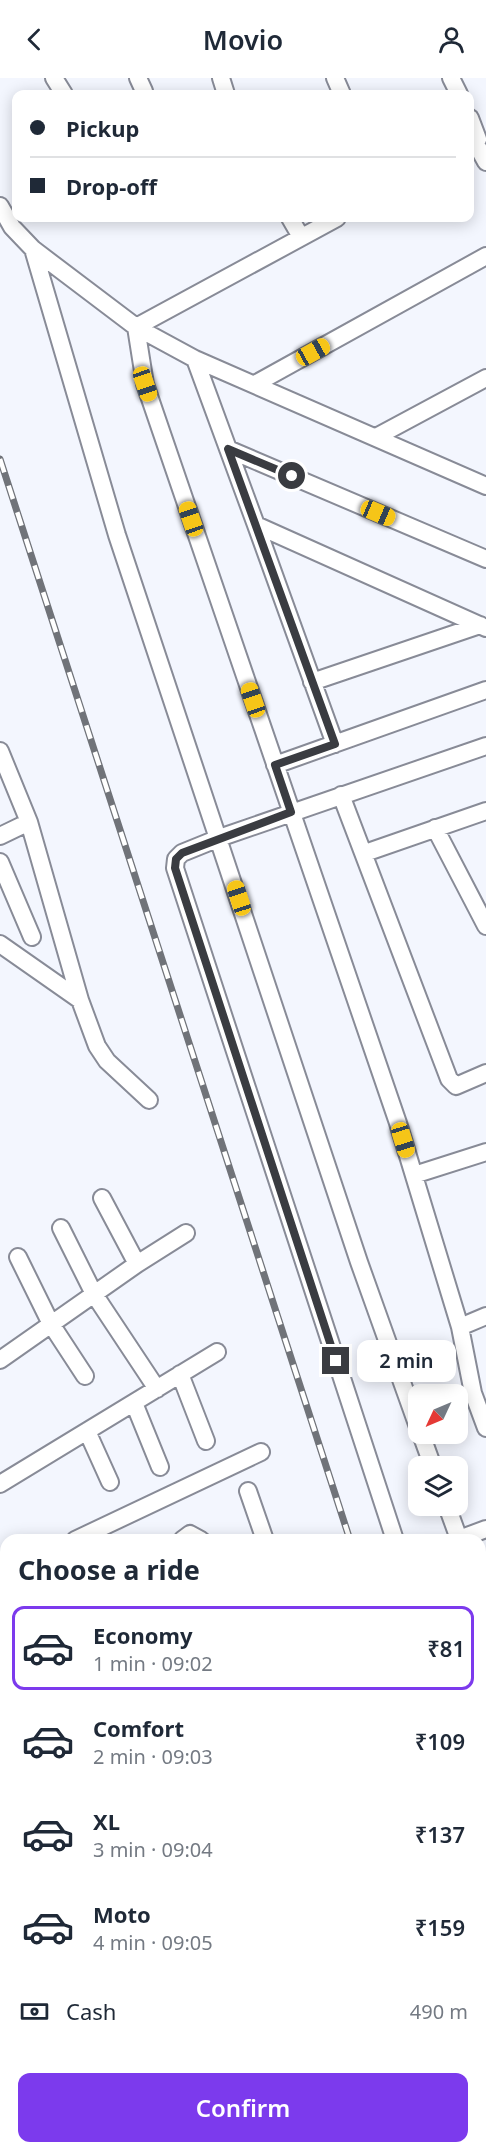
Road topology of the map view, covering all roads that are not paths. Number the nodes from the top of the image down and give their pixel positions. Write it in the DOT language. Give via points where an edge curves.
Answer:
graph roads {
  1 [pos="474,126"];
  2 [pos="474,141"];
  3 [pos="474,147"];
  4 [pos="486,162"];
  5 [pos="0,206"];
  6 [pos="292,222"];
  7 [pos="329,222"];
  8 [pos="301,237"];
  9 [pos="33,249"];
  10 [pos="486,256"];
  11 [pos="136,327"];
  12 [pos="195,359"];
  13 [pos="486,378"];
  14 [pos="255,384"];
  15 [pos="376,437"];
  16 [pos="228,449"];
  17 [pos="486,486"];
  18 [pos="256,525"];
  19 [pos="486,559"];
  20 [pos="483,627"];
  21 [pos="312,682"];
  22 [pos="486,690"];
  23 [pos="335,744"];
  24 [pos="486,746"];
  25 [pos="0,751"];
  26 [pos="275,765"];
  27 [pos="341,795"];
  28 [pos="486,811"];
  29 [pos="291,812"];
  30 [pos="29,822"];
  31 [pos="435,828"];
  32 [pos="0,836"];
  33 [pos="219,838"];
  34 [pos="364,853"];
  35 [pos="0,862"];
  36 [pos="486,926"];
  37 [pos="32,937"];
  38 [pos="0,944"];
  39 [pos="80,1000"];
  40 [pos="486,1073"];
  41 [pos="149,1100"];
  42 [pos="486,1152"];
  43 [pos="414,1175"];
  44 [pos="102,1198"];
  45 [pos="61,1228"];
  46 [pos="186,1233"];
  47 [pos="18,1257"];
  48 [pos="137,1264"];
  49 [pos="94,1294"];
  50 [pos="486,1316"];
  51 [pos="51,1324"];
  52 [pos="460,1328"];
  53 [pos="218,1352"];
  54 [pos="0,1360"];
  55 [pos="180,1374"];
  56 [pos="86,1376"];
  57 [pos="157,1389"];
  58 [pos="480,1390"];
  59 [pos="408,1399"];
  60 [pos="134,1403"];
  61 [pos="486,1428"];
  62 [pos="87,1431"];
  63 [pos="206,1441"];
  64 [pos="261,1452"];
  65 [pos="160,1467"];
  66 [pos="110,1482"];
  67 [pos="0,1484"];
  68 [pos="248,1491"];
  69 [pos="450,1516"];
  70 [pos="486,1528"];
  71 [pos="88,1534"];
  72 [pos="263,1534"];
  73 [pos="393,1534"];
  74 [pos="456,1534"];
  75 [pos="472,1534"];
  1 -- 2 [label="street" via="478,135"];
  3 -- 4 [label="street"];
  5 -- 9 [label="street" via="12,227"];
  6 -- 8 [label="street"];
  7 -- 8 [label="street"];
  8 -- 11 [label="street"];
  9 -- 11 [label="street"];
  9 -- 33 [label="street" via="117,535"];
  10 -- 14 [label="street"];
  11 -- 12 [label="street"];
  11 -- 26 [label="street" via="145,384"];
  12 -- 14 [label="street"];
  12 -- 16 [label="street"];
  13 -- 15 [label="street"];
  14 -- 15 [label="street"];
  15 -- 17 [label="street"];
  16 -- 18 [label="street"];
  16 -- 19 [label="street"];
  18 -- 20 [label="street"];
  18 -- 21 [label="street"];
  20 -- 21 [label="street"];
  21 -- 23 [label="street"];
  22 -- 23 [label="street"];
  23 -- 26 [label="street"];
  24 -- 27 [label="street"];
  25 -- 30 [label="street"];
  26 -- 29 [label="street"];
  27 -- 29 [label="street"];
  27 -- 34 [label="street"];
  28 -- 31 [label="street"];
  29 -- 33 [label="street"];
  29 -- 43 [label="street"];
  30 -- 32 [label="street"];
  30 -- 39 [label="street"];
  31 -- 34 [label="street"];
  31 -- 36 [label="street"];
  33 -- 59 [label="street"];
  33 -- 73 [label="street" via="182,853 175,868"];
  34 -- 40 [label="street" via="449,1079 456,1086"];
  35 -- 37 [label="street"];
  38 -- 39 [label="street"];
  39 -- 41 [label="street" via="102,1055"];
  42 -- 43 [label="street"];
  43 -- 52 [label="street"];
  44 -- 48 [label="street"];
  45 -- 49 [label="street"];
  46 -- 48 [label="street"];
  47 -- 51 [label="street"];
  48 -- 49 [label="street"];
  49 -- 51 [label="street"];
  49 -- 57 [label="street"];
  50 -- 52 [label="street"];
  51 -- 54 [label="street"];
  51 -- 56 [label="street"];
  52 -- 58 [label="street"];
  53 -- 55 [label="street"];
  55 -- 57 [label="street"];
  55 -- 63 [label="street"];
  57 -- 60 [label="street"];
  58 -- 61 [label="street"];
  60 -- 62 [label="street"];
  60 -- 65 [label="street"];
  62 -- 66 [label="street"];
  62 -- 67 [label="street"];
  64 -- 71 [label="street"];
  68 -- 72 [label="street"];
  69 -- 74 [label="street"];
  70 -- 75 [label="street"];
}
